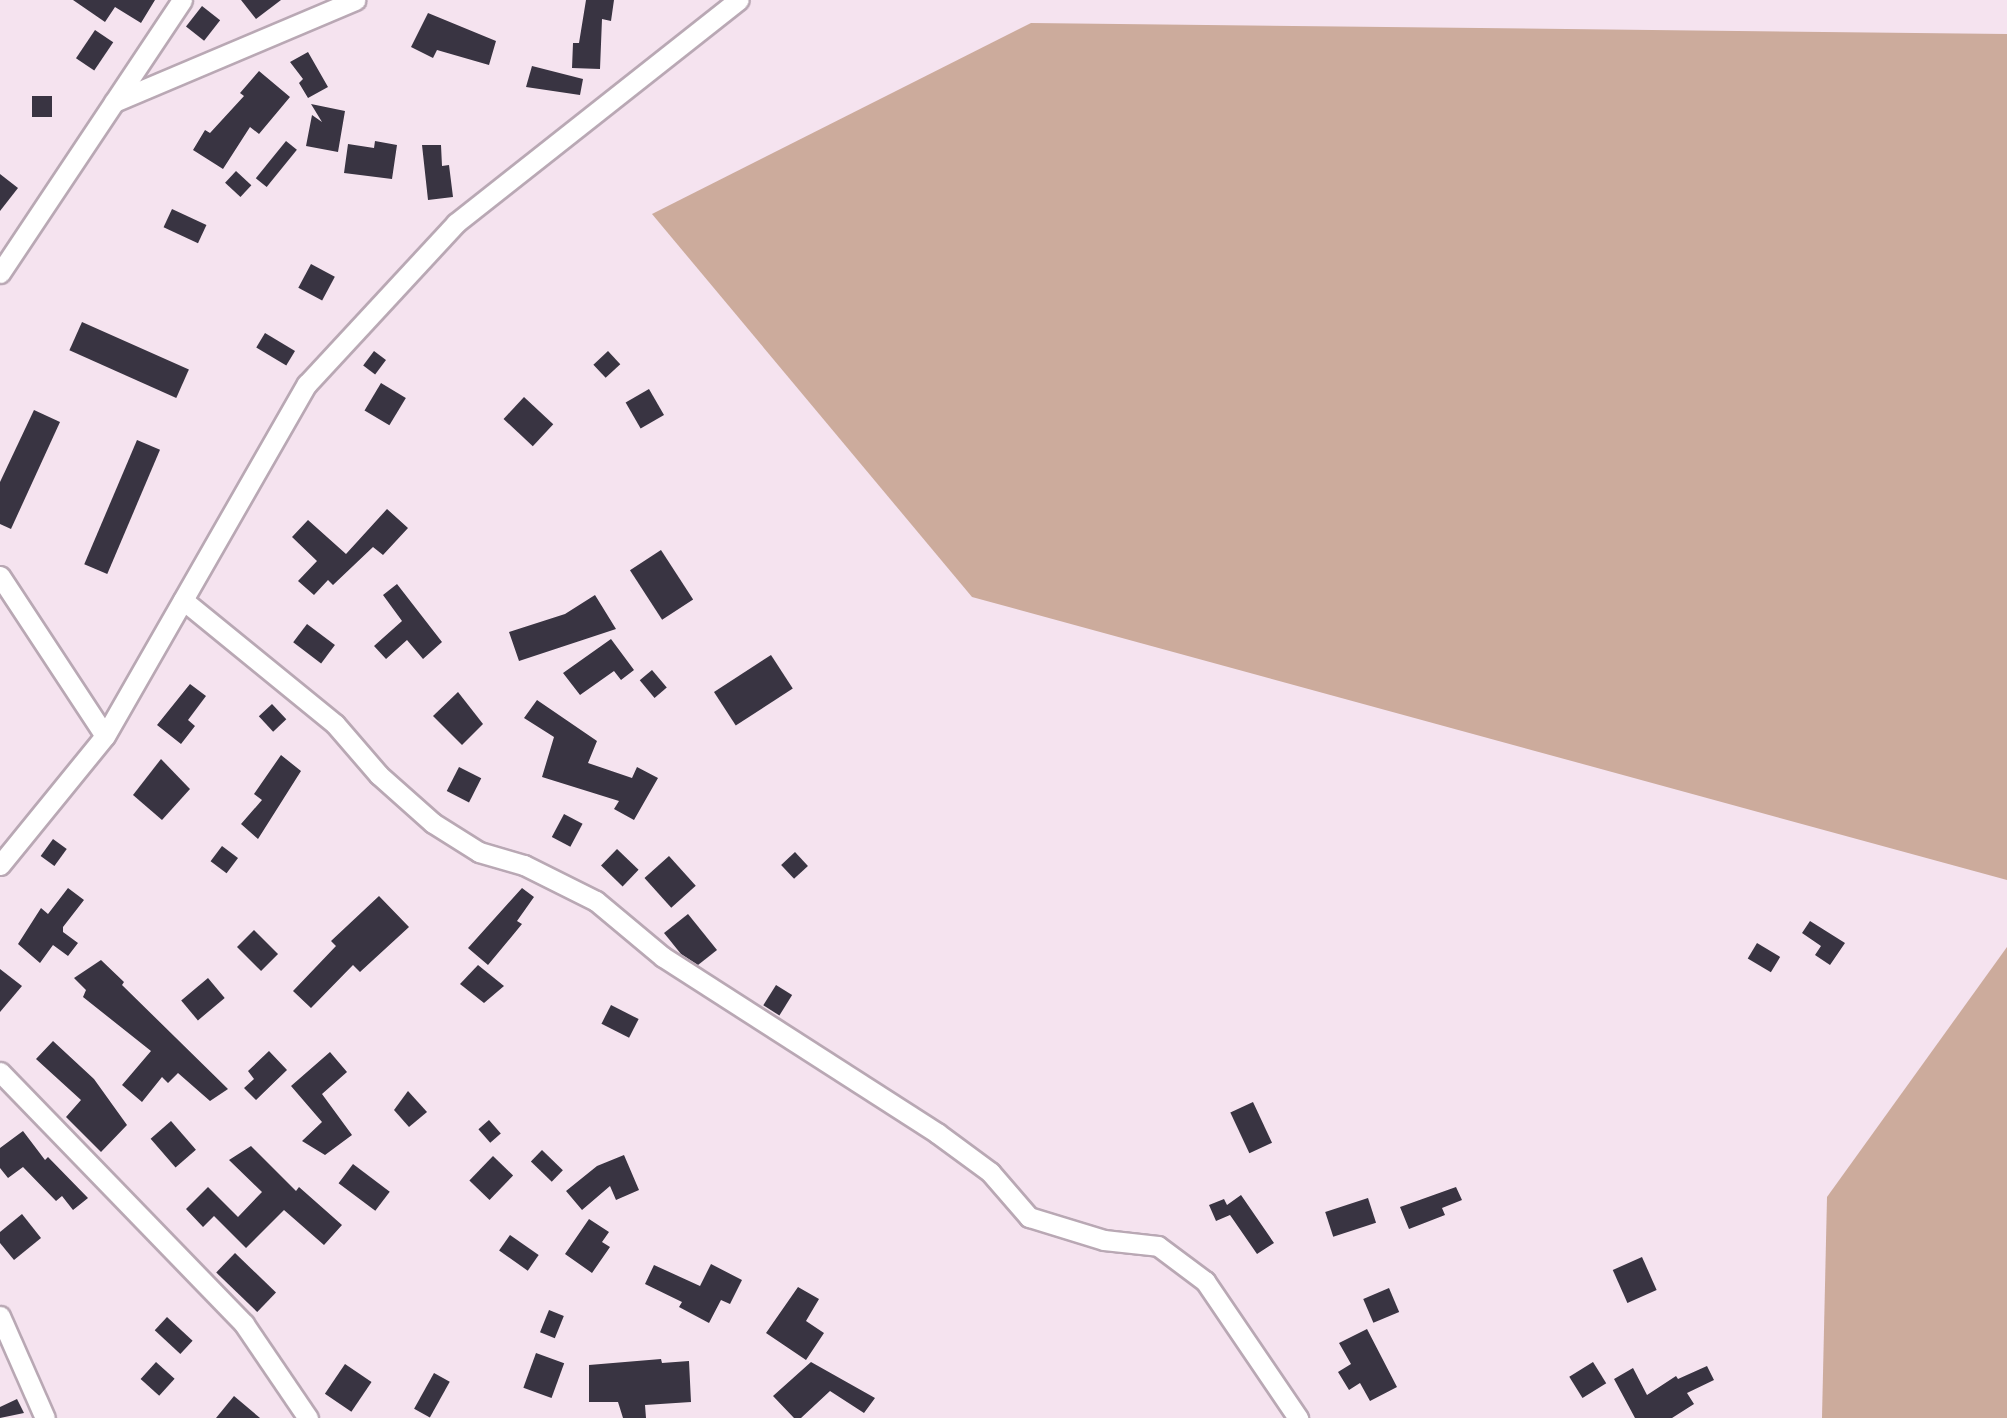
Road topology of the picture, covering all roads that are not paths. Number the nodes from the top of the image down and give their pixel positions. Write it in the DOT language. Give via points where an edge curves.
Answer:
graph roads {
  1 [pos="182,0"];
  2 [pos="355,0"];
  3 [pos="738,0"];
  4 [pos="113,102"];
  5 [pos="0,273"];
  6 [pos="0,576"];
  7 [pos="183,600"];
  8 [pos="105,736"];
  9 [pos="0,865"];
  10 [pos="0,1072"];
  11 [pos="0,1316"];
  12 [pos="45,1418"];
  13 [pos="308,1418"];
  14 [pos="1298,1418"];
  1 -- 4 [label="street"];
  2 -- 4 [label="street"];
  3 -- 7 [label="street" via="456,223 404,274 307,384"];
  4 -- 5 [label="street"];
  6 -- 8 [label="street"];
  7 -- 8 [label="street"];
  7 -- 14 [label="street" via="335,724 379,775 433,823 479,852 524,865 596,901 663,957 937,1133 990,1172 1030,1217 1104,1240 1158,1246 1205,1282"];
  8 -- 9 [label="street"];
  10 -- 13 [label="street" via="244,1324"];
  11 -- 12 [label="street"];
}
